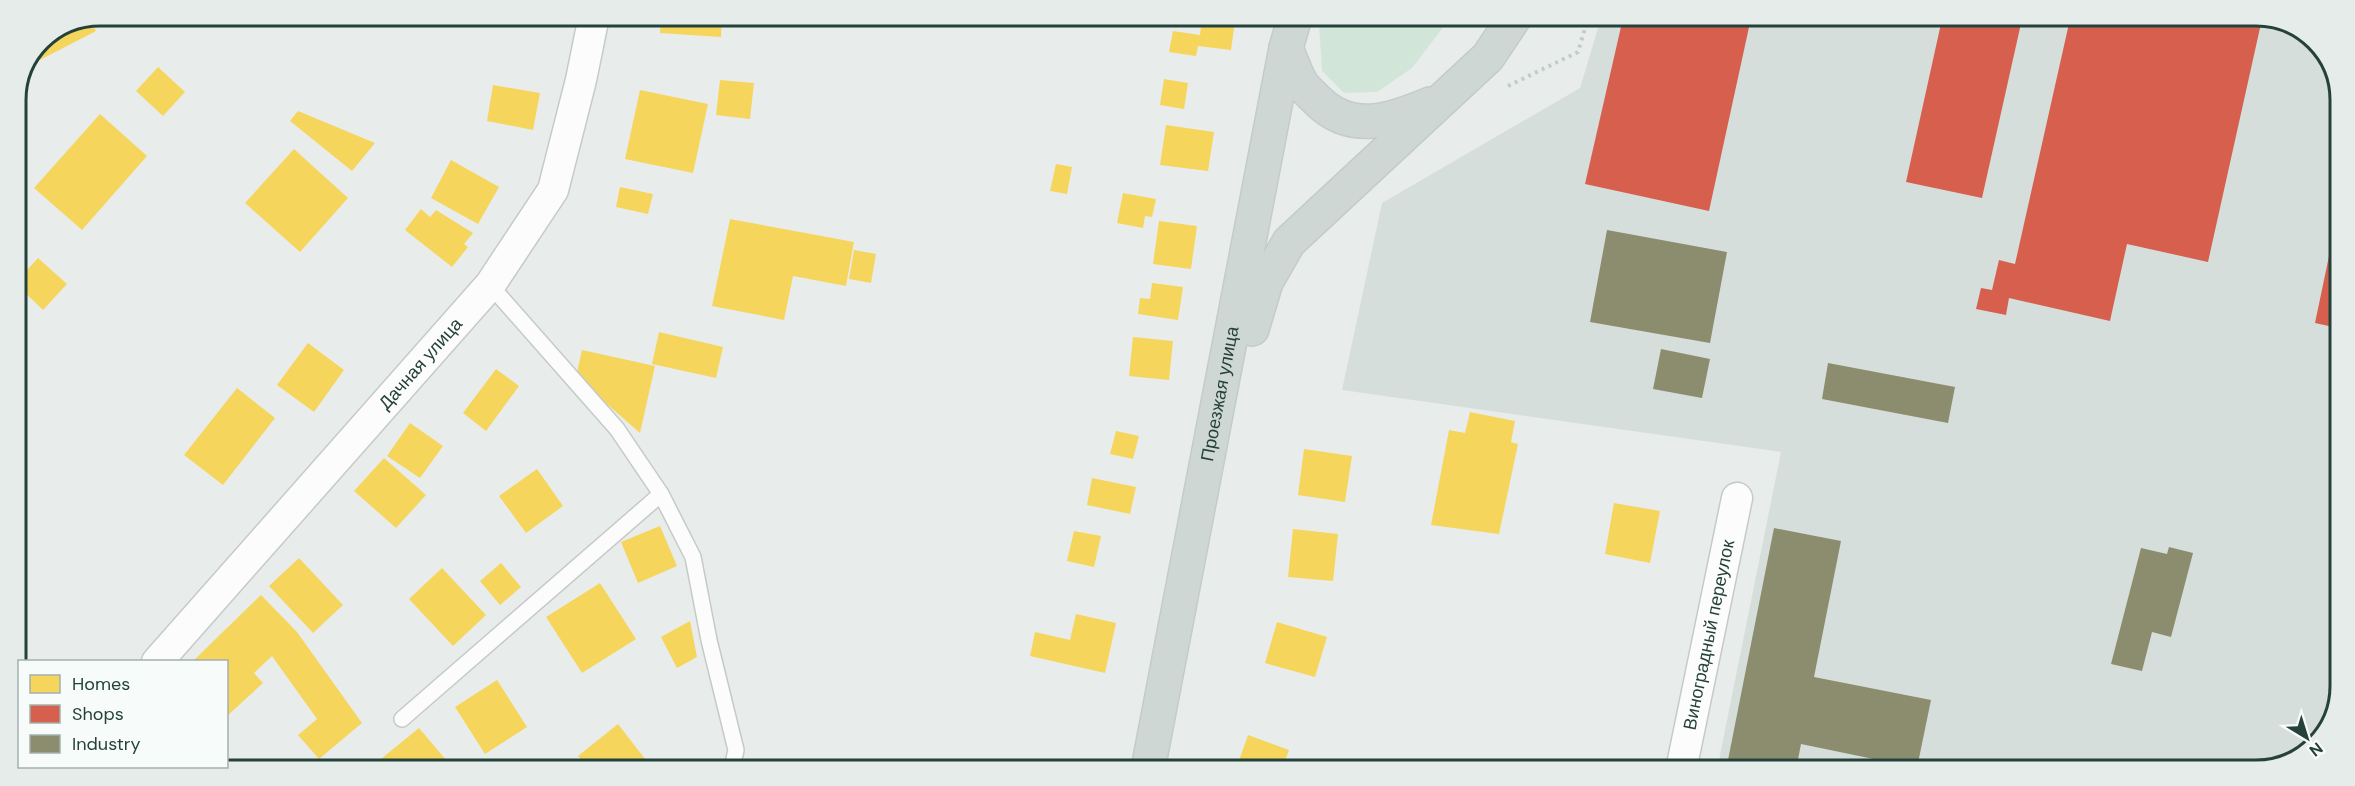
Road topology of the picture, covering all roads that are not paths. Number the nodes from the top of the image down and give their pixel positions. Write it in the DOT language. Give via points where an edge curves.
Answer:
graph roads {
  1 [pos="592,26"];
  2 [pos="1292,26"];
  3 [pos="1509,26"];
  4 [pos="1286,48"];
  5 [pos="1446,98"];
  6 [pos="490,285"];
  7 [pos="1220,399"];
  8 [pos="661,494"];
  9 [pos="1737,498"];
  10 [pos="159,660"];
  11 [pos="402,719"];
  12 [pos="734,760"];
  13 [pos="1150,760"];
  14 [pos="1683,760"];
  1 -- 6 [label="street, Дачная улица" via="553,190"];
  2 -- 4 [label="main road, Проезжая улица"];
  3 -- 5 [label="main road" via="1488,57"];
  4 -- 5 [label="main road" via="1302,85 1324,108 1351,121 1368,123 1395,118"];
  4 -- 7 [label="main road, Проезжая улица"];
  5 -- 7 [label="main road" via="1289,242 1266,282 1252,328"];
  6 -- 8 [label="lane" via="616,429"];
  6 -- 10 [label="street, Дачная улица"];
  7 -- 13 [label="main road, Проезжая улица"];
  8 -- 11 [label="lane"];
  8 -- 12 [label="lane" via="693,557 736,750"];
  9 -- 14 [label="street, Виноградный переулок"];
}
